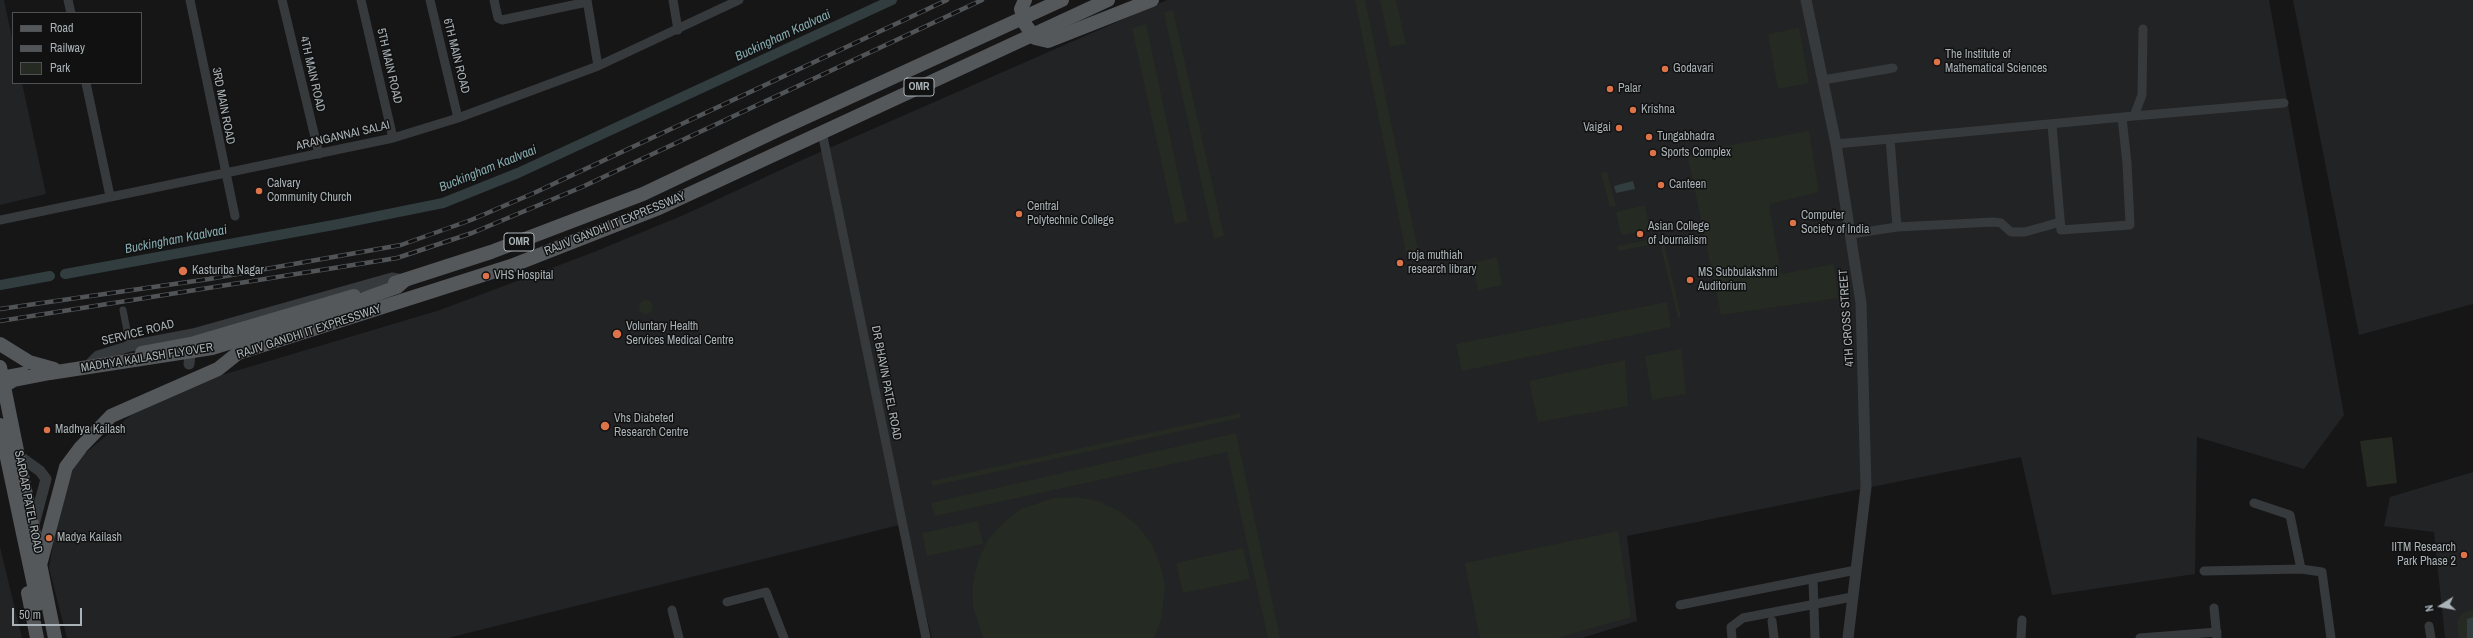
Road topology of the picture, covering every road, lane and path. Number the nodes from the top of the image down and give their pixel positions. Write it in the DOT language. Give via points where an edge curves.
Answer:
graph roads {
  1 [pos="68,0"];
  2 [pos="190,0"];
  3 [pos="282,0"];
  4 [pos="361,0"];
  5 [pos="430,0"];
  6 [pos="494,0"];
  7 [pos="673,0"];
  8 [pos="739,0"];
  9 [pos="1025,0"];
  10 [pos="1062,0"];
  11 [pos="1108,0"];
  12 [pos="1152,0"];
  13 [pos="1806,0"];
  14 [pos="587,1"];
  15 [pos="71,12"];
  16 [pos="2143,29"];
  17 [pos="678,30"];
  18 [pos="598,66"];
  19 [pos="1893,68"];
  20 [pos="1823,80"];
  21 [pos="86,84"];
  22 [pos="2284,103"];
  23 [pos="2134,116"];
  24 [pos="458,118"];
  25 [pos="2122,118"];
  26 [pos="2052,125"];
  27 [pos="822,132"];
  28 [pos="393,138"];
  29 [pos="1890,139"];
  30 [pos="1836,144"];
  31 [pos="319,154"];
  32 [pos="225,174"];
  33 [pos="110,196"];
  34 [pos="235,216"];
  35 [pos="0,220"];
  36 [pos="2060,222"];
  37 [pos="1897,227"];
  38 [pos="1851,234"];
  39 [pos="404,280"];
  40 [pos="123,310"];
  41 [pos="192,339"];
  42 [pos="0,344"];
  43 [pos="130,346"];
  44 [pos="91,363"];
  45 [pos="189,364"];
  46 [pos="54,369"];
  47 [pos="1,378"];
  48 [pos="0,425"];
  49 [pos="18,456"];
  50 [pos="0,460"];
  51 [pos="66,467"];
  52 [pos="46,479"];
  53 [pos="2254,502"];
  54 [pos="33,530"];
  55 [pos="40,565"];
  56 [pos="1856,570"];
  57 [pos="2301,570"];
  58 [pos="2204,571"];
  59 [pos="1813,580"];
  60 [pos="1852,597"];
  61 [pos="727,602"];
  62 [pos="1814,603"];
  63 [pos="1680,605"];
  64 [pos="2214,608"];
  65 [pos="672,610"];
  66 [pos="2022,620"];
  67 [pos="1772,621"];
  68 [pos="2429,626"];
  69 [pos="2217,635"];
  70 [pos="2156,637"];
  71 [pos="37,638"];
  72 [pos="45,638"];
  73 [pos="55,638"];
  74 [pos="679,638"];
  75 [pos="784,638"];
  76 [pos="926,638"];
  77 [pos="1732,638"];
  78 [pos="1774,638"];
  79 [pos="1815,638"];
  80 [pos="1848,638"];
  81 [pos="2021,638"];
  82 [pos="2140,638"];
  83 [pos="2331,638"];
  84 [pos="2431,638"];
  1 -- 15 [label="street"];
  2 -- 32 [label="street, 3RD MAIN ROAD"];
  3 -- 31 [label="street, 4TH MAIN ROAD"];
  4 -- 28 [label="street, 5TH MAIN ROAD"];
  5 -- 24 [label="street, 6TH MAIN ROAD"];
  6 -- 14 [label="street" via="498,18 502,20"];
  7 -- 17 [label="street"];
  8 -- 17 [label="street, ARANGANNAI SALAI"];
  9 -- 12 [label="main road, bridge" via="1021,9 1025,24 1035,38 1048,41"];
  10 -- 39 [label="main road, RAJIV GANDHI IT EXPRESSWAY / OMR" via="643,194 491,252"];
  11 -- 27 [label="main road, RAJIV GANDHI IT EXPRESSWAY / OMR"];
  13 -- 20 [label="street, 4TH CROSS STREET"];
  14 -- 18 [label="street"];
  16 -- 23 [label="street" via="2142,95"];
  17 -- 18 [label="street, ARANGANNAI SALAI"];
  18 -- 24 [label="street, ARANGANNAI SALAI"];
  19 -- 20 [label="street"];
  20 -- 30 [label="street, 4TH CROSS STREET"];
  21 -- 33 [label="street"];
  22 -- 23 [label="street"];
  23 -- 25 [label="street"];
  24 -- 28 [label="street, ARANGANNAI SALAI"];
  25 -- 26 [label="street"];
  25 -- 36 [label="street" via="2130,226 2061,230"];
  26 -- 29 [label="street"];
  26 -- 36 [label="street"];
  27 -- 51 [label="main road, RAJIV GANDHI IT EXPRESSWAY / OMR" via="659,208 511,266 238,353 218,369 111,416"];
  27 -- 76 [label="street, DR BHAVIN PATEL ROAD"];
  28 -- 31 [label="street, ARANGANNAI SALAI"];
  29 -- 30 [label="street"];
  29 -- 37 [label="street"];
  30 -- 38 [label="street, 4TH CROSS STREET"];
  31 -- 32 [label="street, ARANGANNAI SALAI"];
  32 -- 33 [label="street, ARANGANNAI SALAI"];
  32 -- 34 [label="street, 3RD MAIN ROAD"];
  33 -- 35 [label="street, ARANGANNAI SALAI"];
  36 -- 37 [label="street" via="2025,232 2011,232 2001,223 1993,222"];
  37 -- 38 [label="street"];
  38 -- 56 [label="street, 4TH CROSS STREET" via="1861,298 1866,487"];
  39 -- 41 [label="main road, RAJIV GANDHI IT EXPRESSWAY / OMR"];
  39 -- 47 [label="main road, MADHYA KAILASH FLYOVER, bridge" via="397,286 319,315 212,348 14,380"];
  40 -- 43 [label="street"];
  41 -- 43 [label="street, SERVICE ROAD / OMR"];
  41 -- 44 [label="main road, RAJIV GANDHI IT EXPRESSWAY / OMR"];
  41 -- 45 [label="street"];
  42 -- 46 [label="main road" via="29,362"];
  43 -- 44 [label="street, SERVICE ROAD / OMR" via="98,356"];
  44 -- 46 [label="main road, RAJIV GANDHI IT EXPRESSWAY / OMR"];
  46 -- 47 [label="main road, RAJIV GANDHI IT EXPRESSWAY / OMR"];
  47 -- 49 [label="main road, SARDAR PATEL ROAD"];
  48 -- 72 [label="main road"];
  49 -- 52 [label="street" via="40,471"];
  49 -- 54 [label="main road, SARDAR PATEL ROAD"];
  50 -- 71 [label="main road, SARDAR PATEL ROAD"];
  51 -- 52 [label="street"];
  51 -- 55 [label="main road, RAJIV GANDHI IT EXPRESSWAY / OMR"];
  52 -- 54 [label="street"];
  53 -- 57 [label="street" via="2290,515"];
  54 -- 55 [label="main road, SARDAR PATEL ROAD"];
  55 -- 73 [label="main road, SARDAR PATEL ROAD"];
  56 -- 59 [label="street"];
  56 -- 60 [label="street, 4TH CROSS STREET"];
  57 -- 58 [label="street"];
  57 -- 83 [label="street" via="2322,572"];
  59 -- 62 [label="street"];
  59 -- 63 [label="street"];
  60 -- 62 [label="street"];
  60 -- 80 [label="street, 4TH CROSS STREET"];
  61 -- 75 [label="street" via="766,592"];
  62 -- 77 [label="street" via="1735,622 1731,626"];
  62 -- 79 [label="street"];
  64 -- 69 [label="street"];
  65 -- 74 [label="street"];
  66 -- 81 [label="street"];
  67 -- 78 [label="street"];
  68 -- 84 [label="street"];
  69 -- 70 [label="street"];
  70 -- 82 [label="street"];
}
